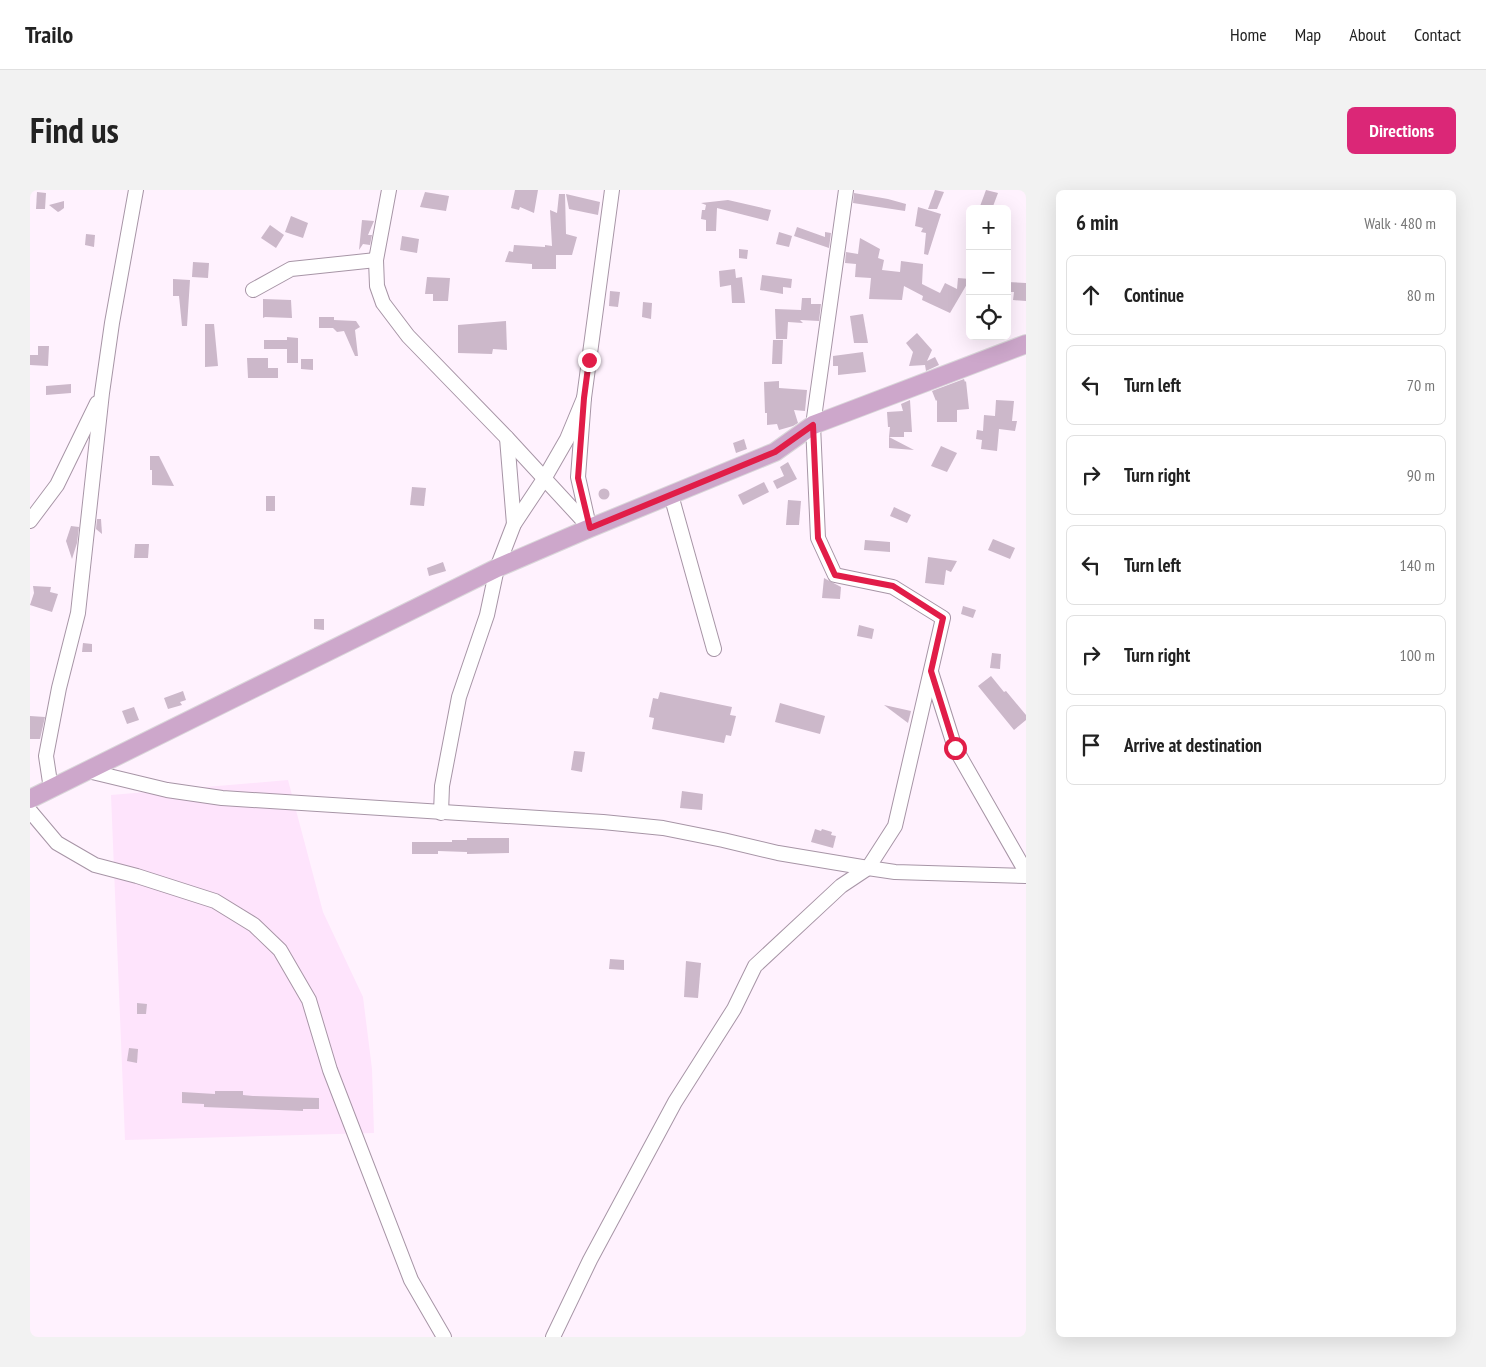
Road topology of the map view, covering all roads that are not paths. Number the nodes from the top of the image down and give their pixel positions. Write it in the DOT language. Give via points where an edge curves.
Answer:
graph roads {
  1 [pos="136,190"];
  2 [pos="389,190"];
  3 [pos="612,190"];
  4 [pos="846,190"];
  5 [pos="376,260"];
  6 [pos="253,290"];
  7 [pos="1026,344"];
  8 [pos="102,393"];
  9 [pos="584,398"];
  10 [pos="813,425"];
  11 [pos="507,438"];
  12 [pos="544,479"];
  13 [pos="671,495"];
  14 [pos="30,521"];
  15 [pos="514,524"];
  16 [pos="590,528"];
  17 [pos="497,568"];
  18 [pos="714,649"];
  19 [pos="931,671"];
  20 [pos="88,771"];
  21 [pos="51,789"];
  22 [pos="30,799"];
  23 [pos="30,811"];
  24 [pos="441,813"];
  25 [pos="868,868"];
  26 [pos="1026,872"];
  27 [pos="1026,876"];
  28 [pos="444,1337"];
  29 [pos="553,1337"];
  1 -- 8 [label="street"];
  2 -- 5 [label="street"];
  3 -- 9 [label="street"];
  4 -- 10 [label="street"];
  5 -- 6 [label="street" via="291,269"];
  5 -- 11 [label="street" via="377,286 383,304 408,336"];
  7 -- 10 [label="main road"];
  8 -- 14 [label="street" via="57,485"];
  8 -- 21 [label="street" via="78,613 46,756"];
  9 -- 12 [label="street" via="567,439"];
  9 -- 16 [label="street" via="578,478"];
  10 -- 13 [label="main road" via="775,452"];
  10 -- 19 [label="street" via="818,538 835,575 893,586 943,618"];
  11 -- 12 [label="street"];
  11 -- 15 [label="street"];
  12 -- 15 [label="street"];
  12 -- 16 [label="street"];
  13 -- 16 [label="main road"];
  13 -- 18 [label="street"];
  15 -- 17 [label="street"];
  16 -- 17 [label="main road"];
  17 -- 20 [label="main road"];
  17 -- 24 [label="street" via="487,615 459,697 442,786"];
  19 -- 25 [label="street" via="894,826"];
  19 -- 26 [label="street" via="955,748"];
  20 -- 21 [label="main road"];
  20 -- 24 [label="street" via="167,790 222,798"];
  21 -- 22 [label="main road"];
  23 -- 28 [label="street" via="57,843 95,865 215,901 254,925 280,950 308,1000 330,1070 411,1280"];
  24 -- 25 [label="street" via="663,828 778,853"];
  25 -- 27 [label="street" via="895,872"];
  25 -- 29 [label="street" via="841,886 755,966 734,1009 675,1102 590,1260"];
}
